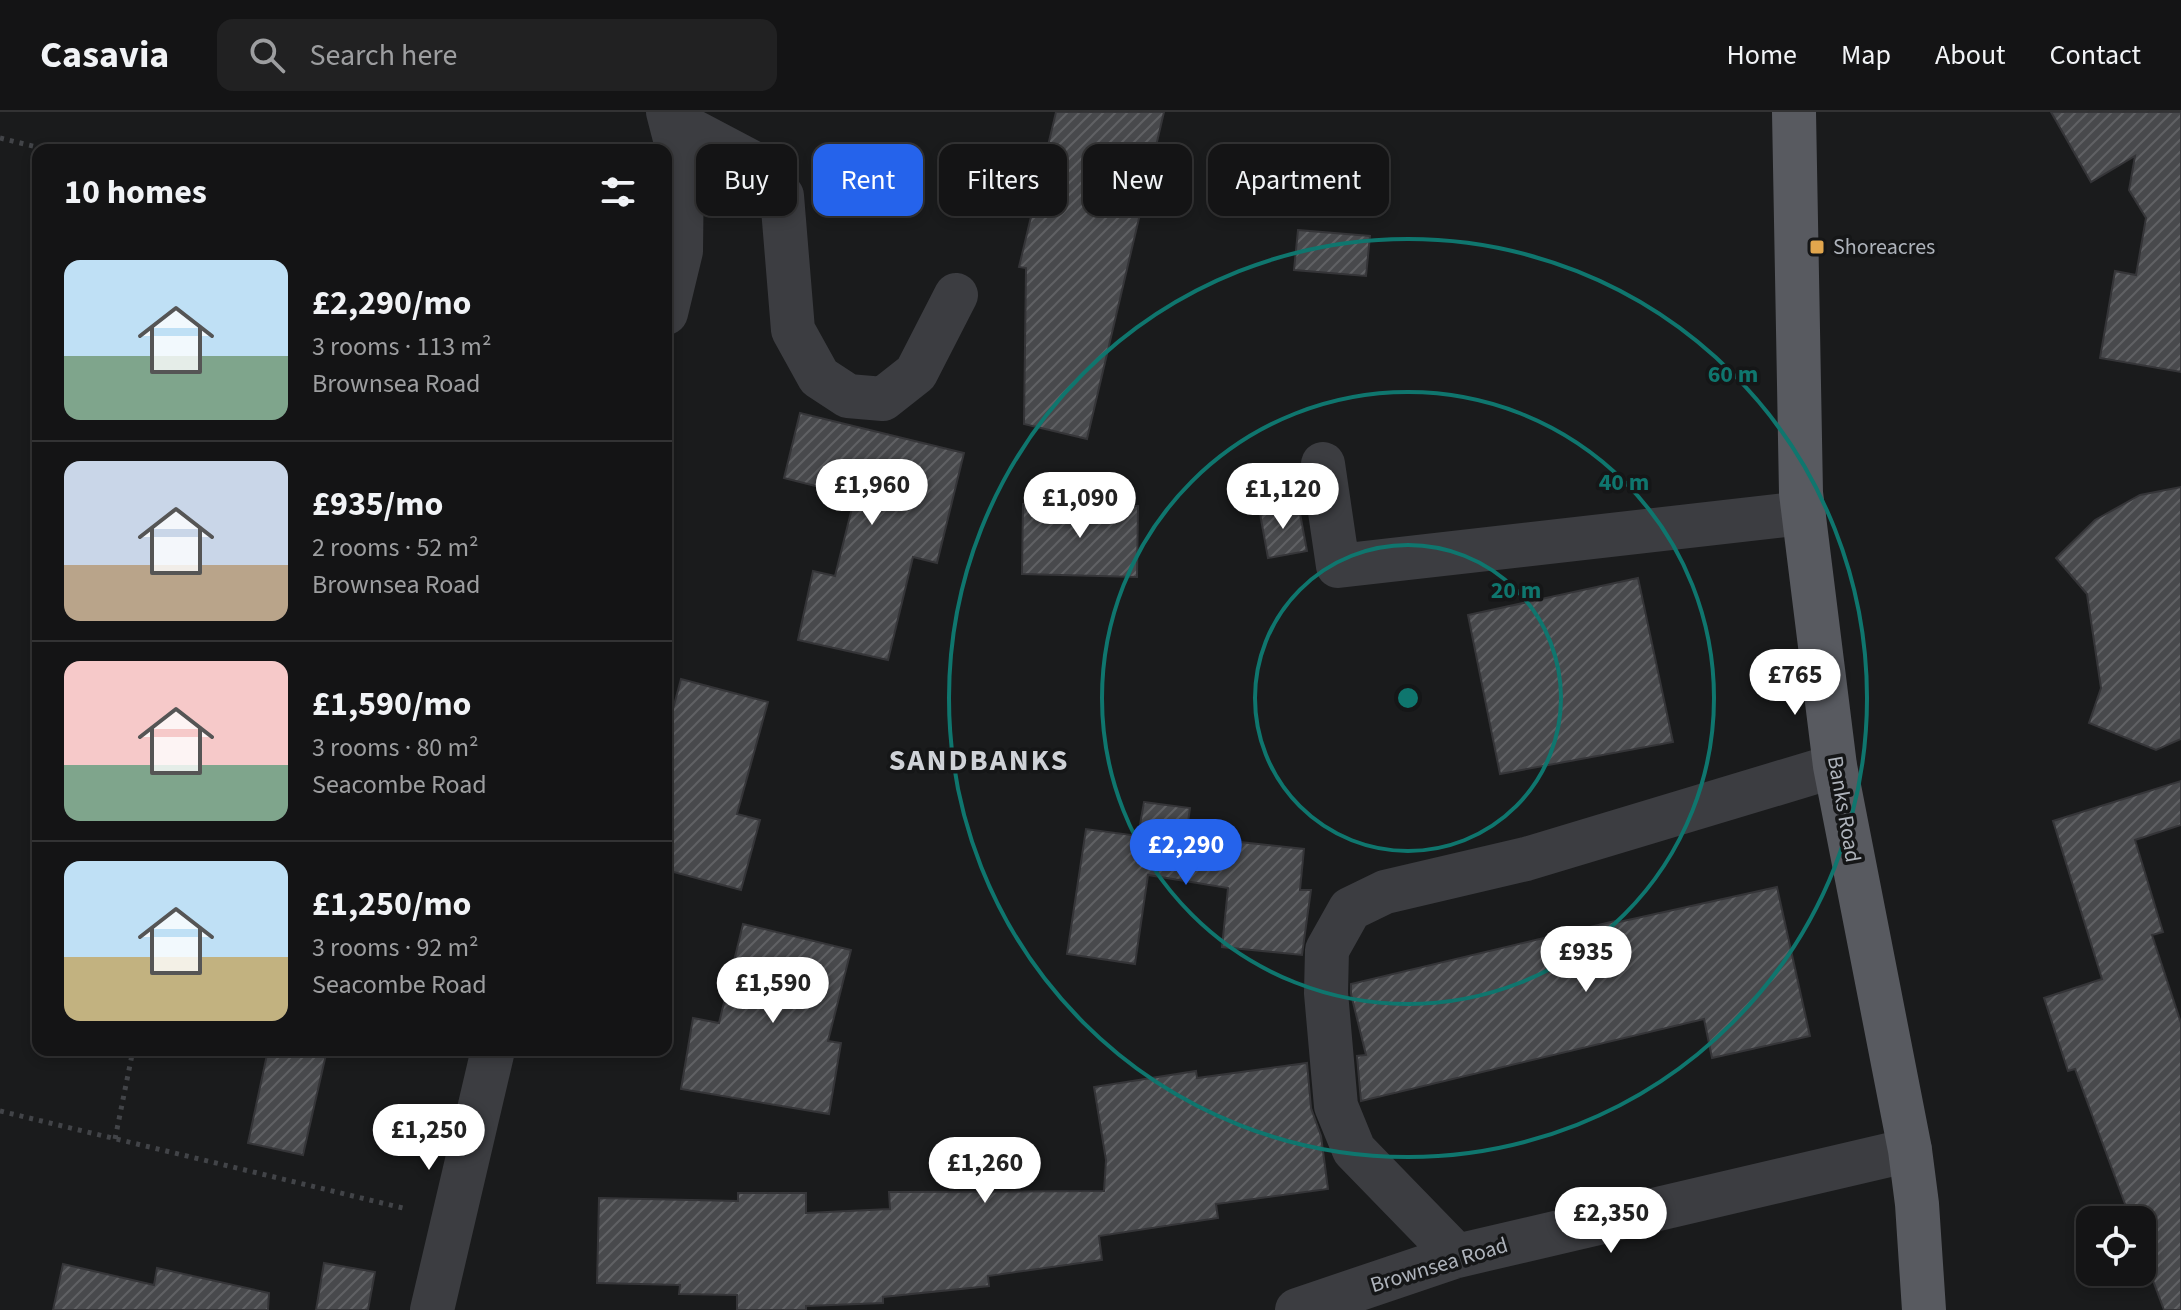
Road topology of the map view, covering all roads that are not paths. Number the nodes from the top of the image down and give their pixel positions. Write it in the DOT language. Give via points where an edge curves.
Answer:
graph roads {
  1 [pos="1794,112"];
  2 [pos="669,116"];
  3 [pos="672,288"];
  4 [pos="956,295"];
  5 [pos="1323,464"];
  6 [pos="1804,513"];
  7 [pos="1835,766"];
  8 [pos="492,1056"];
  9 [pos="1910,1150"];
  10 [pos="1457,1256"];
  11 [pos="432,1310"];
  12 [pos="1297,1310"];
  13 [pos="1924,1310"];
  1 -- 6 [label="main road, Banks Road"];
  2 -- 3 [label="street" via="682,166 681,251"];
  2 -- 4 [label="street" via="759,166 782,196 793,330 819,377 848,396 883,399 916,373"];
  5 -- 6 [label="street" via="1338,566"];
  6 -- 7 [label="main road, Banks Road"];
  7 -- 9 [label="main road, Banks Road"];
  7 -- 10 [label="street" via="1526,859 1385,892 1350,909 1327,950 1336,1106 1354,1150"];
  8 -- 11 [label="street"];
  9 -- 10 [label="street, Brownsea Road"];
  9 -- 13 [label="main road, Banks Road"];
  10 -- 12 [label="street, Brownsea Road"];
}
